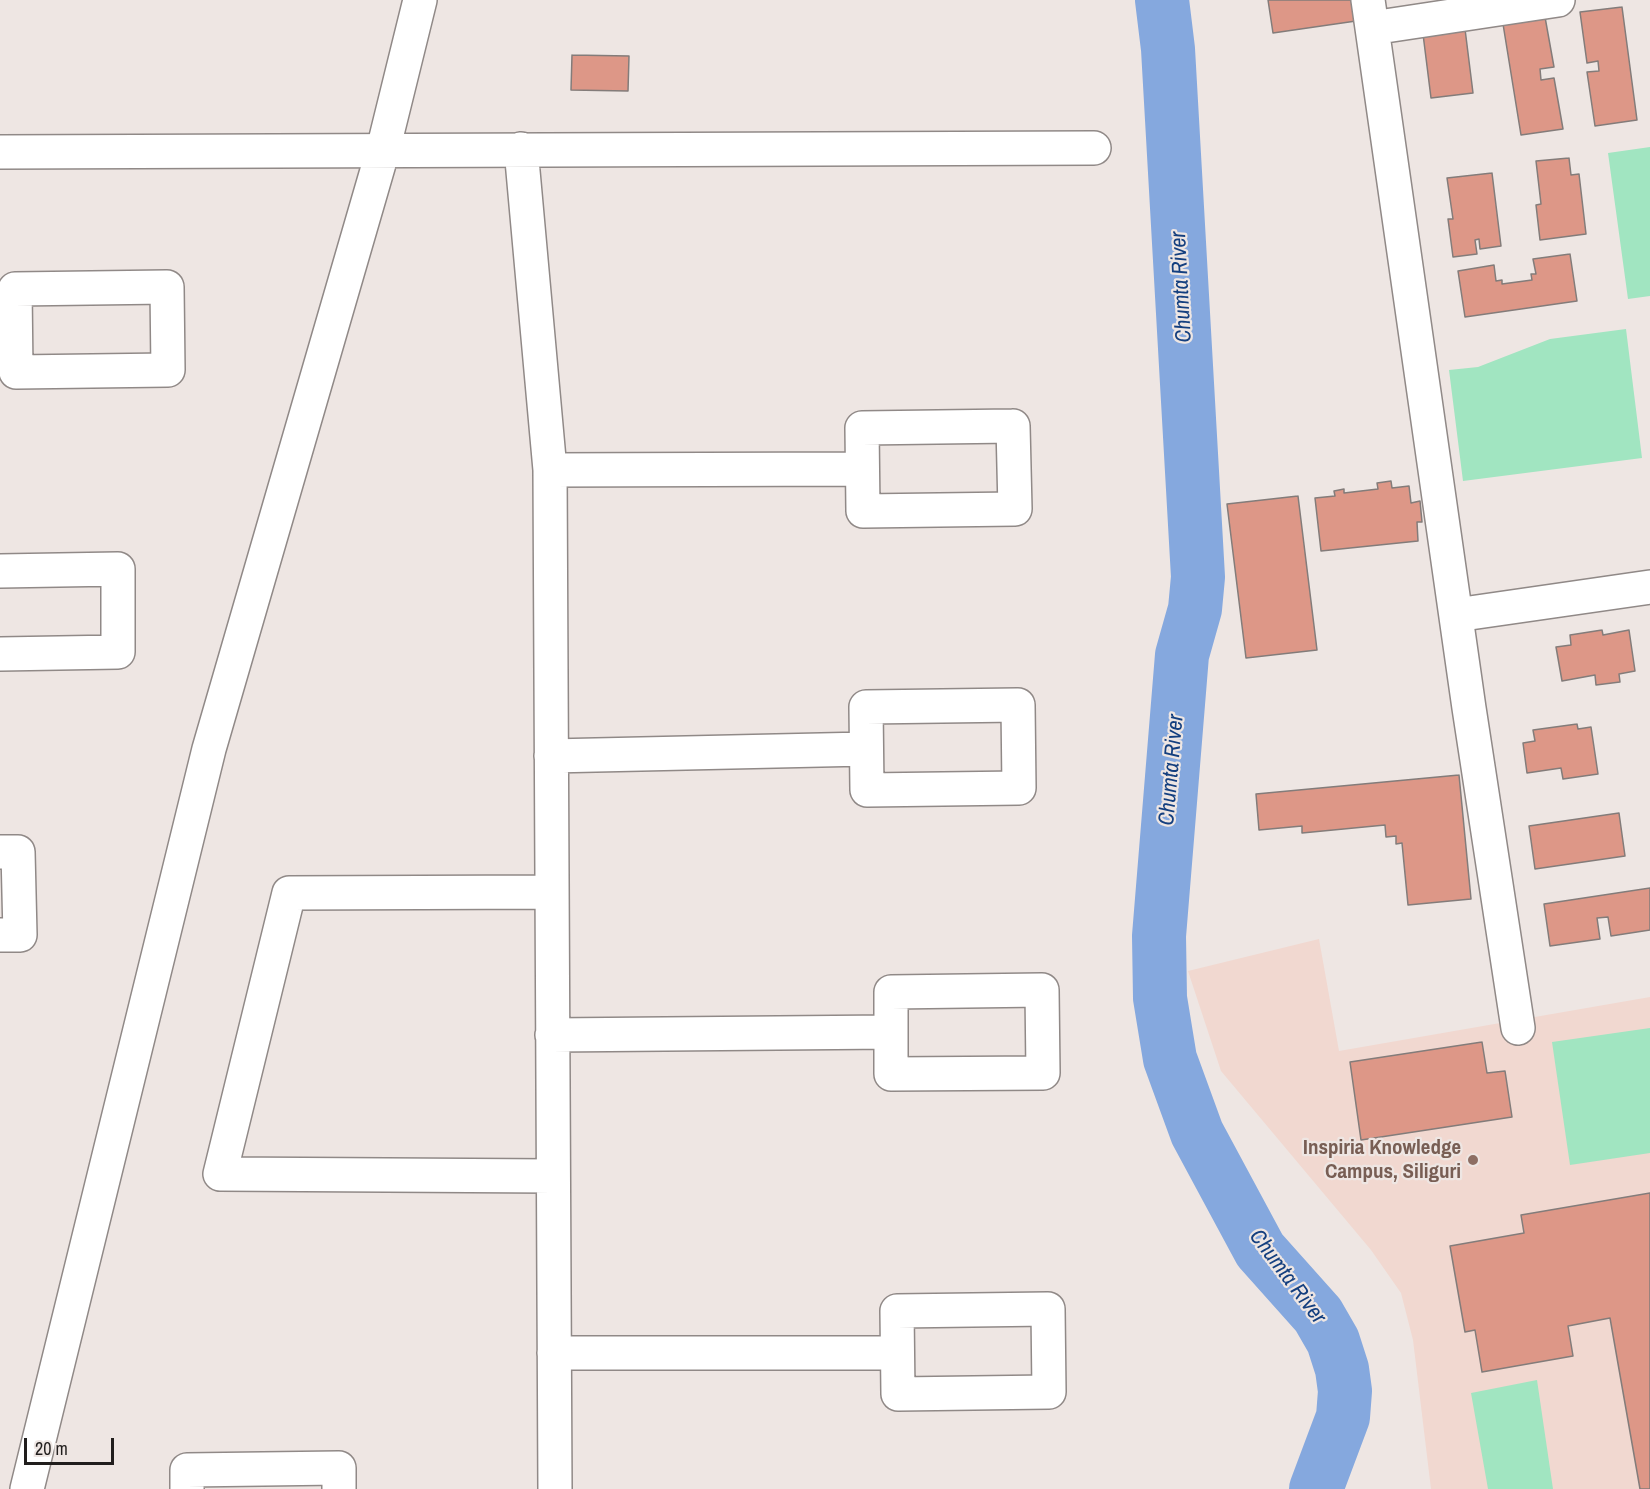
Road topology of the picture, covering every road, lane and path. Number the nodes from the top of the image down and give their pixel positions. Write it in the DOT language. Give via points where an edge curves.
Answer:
graph roads {
  1 [pos="420,0"];
  2 [pos="1558,0"];
  3 [pos="1370,14"];
  4 [pos="1094,148"];
  5 [pos="521,149"];
  6 [pos="383,150"];
  7 [pos="0,152"];
  8 [pos="8,325"];
  9 [pos="862,469"];
  10 [pos="549,470"];
  11 [pos="0,571"];
  12 [pos="1650,587"];
  13 [pos="1456,615"];
  14 [pos="0,654"];
  15 [pos="866,749"];
  16 [pos="551,756"];
  17 [pos="0,852"];
  18 [pos="552,892"];
  19 [pos="0,935"];
  20 [pos="1518,1028"];
  21 [pos="891,1032"];
  22 [pos="552,1035"];
  23 [pos="554,1176"];
  24 [pos="554,1353"];
  25 [pos="897,1353"];
  26 [pos="27,1489"];
  27 [pos="188,1489"];
  28 [pos="339,1489"];
  29 [pos="555,1489"];
  1 -- 6 [label="street"];
  2 -- 3 [label="street"];
  3 -- 13 [label="street"];
  4 -- 5 [label="street"];
  5 -- 6 [label="street"];
  5 -- 10 [label="street"];
  6 -- 7 [label="street"];
  6 -- 26 [label="street" via="209,749"];
  8 -- 8 [label="street" via="16,372 168,370 167,287 15,289"];
  9 -- 9 [label="street" via="863,511 1015,509 1013,426 862,428"];
  9 -- 10 [label="street"];
  10 -- 16 [label="street"];
  11 -- 14 [label="street" via="118,569 118,652"];
  12 -- 13 [label="street"];
  13 -- 20 [label="street"];
  15 -- 15 [label="street" via="867,790 1019,788 1017,705 866,707"];
  15 -- 16 [label="street"];
  16 -- 18 [label="street"];
  17 -- 19 [label="street" via="18,852 20,935"];
  18 -- 22 [label="street"];
  18 -- 23 [label="street" via="289,892 220,1174"];
  21 -- 21 [label="street" via="891,1074 1043,1073 1042,990 891,992"];
  21 -- 22 [label="street"];
  22 -- 23 [label="street"];
  23 -- 24 [label="street"];
  24 -- 25 [label="street"];
  24 -- 29 [label="street"];
  25 -- 25 [label="street" via="898,1394 1049,1392 1048,1310 897,1311"];
  27 -- 28 [label="street" via="187,1470 339,1468"];
}
